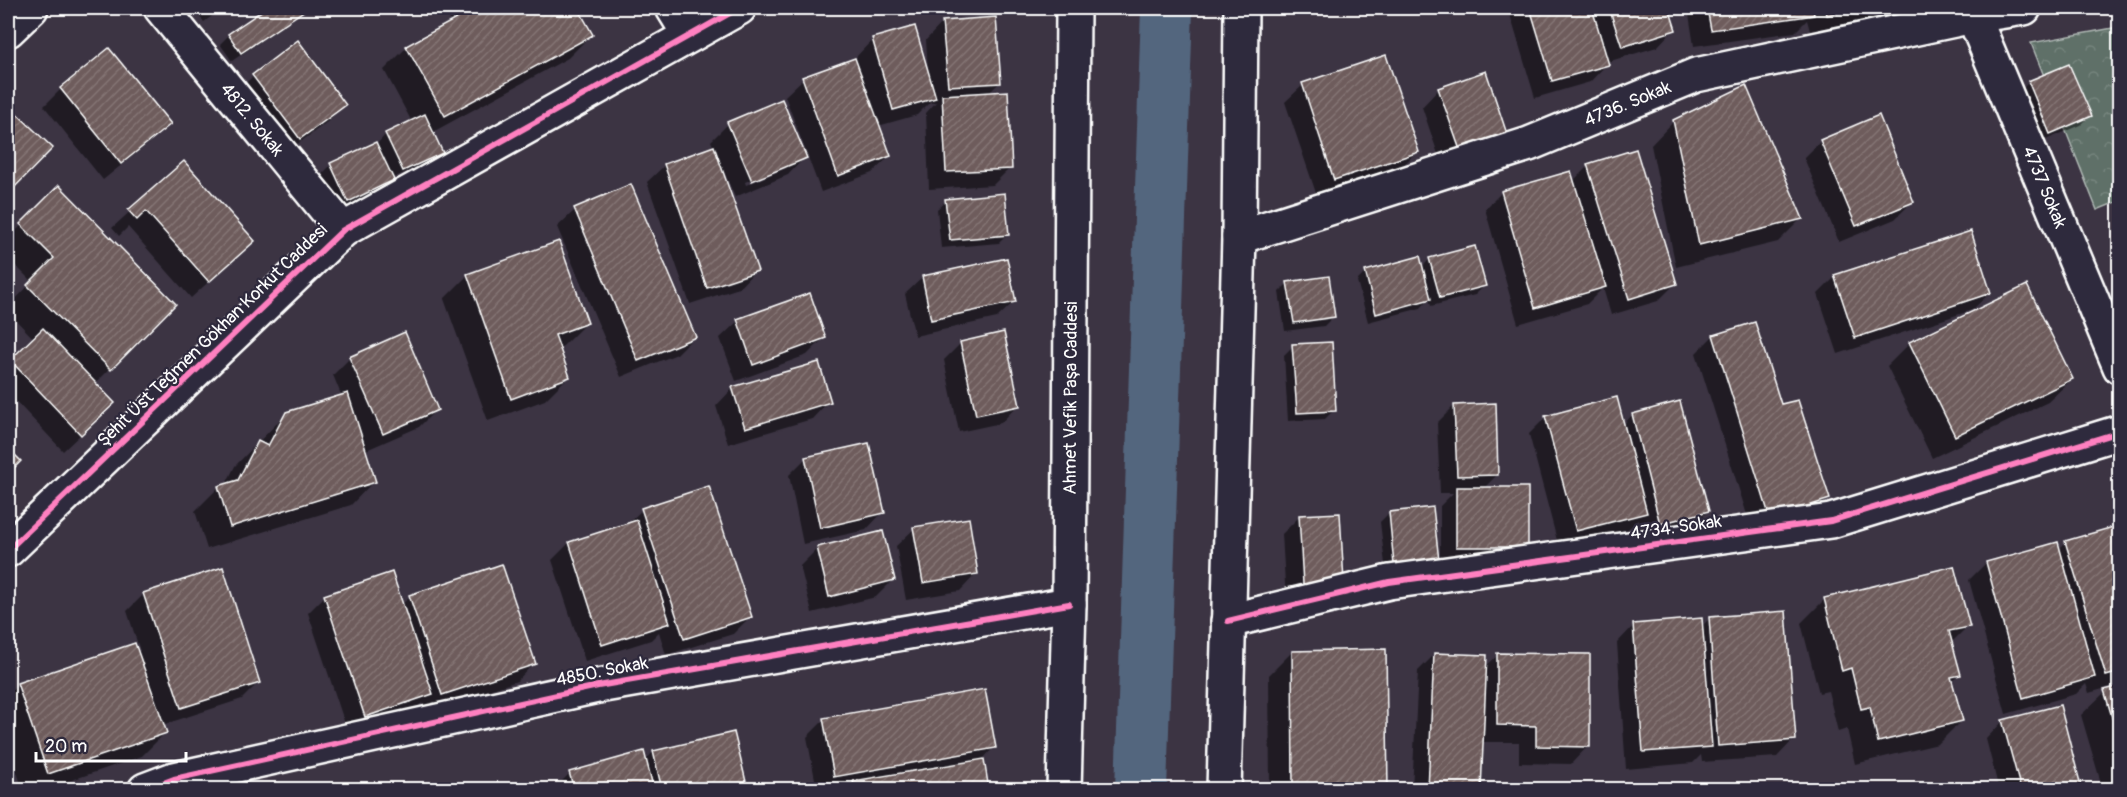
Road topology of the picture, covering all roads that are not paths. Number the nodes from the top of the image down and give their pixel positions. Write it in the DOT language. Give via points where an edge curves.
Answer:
graph roads {
  1 [pos="31,8"];
  2 [pos="161,8"];
  3 [pos="739,8"];
  4 [pos="1073,8"];
  5 [pos="1241,8"];
  6 [pos="2024,8"];
  7 [pos="1971,12"];
  8 [pos="681,21"];
  9 [pos="8,30"];
  10 [pos="343,230"];
  11 [pos="1239,237"];
  12 [pos="2120,367"];
  13 [pos="2120,432"];
  14 [pos="8,550"];
  15 [pos="1069,604"];
  16 [pos="1228,621"];
  17 [pos="145,789"];
  18 [pos="1064,789"];
  19 [pos="1224,789"];
  1 -- 9 [label="street"];
  2 -- 10 [label="street, 4812. Sokak"];
  3 -- 8 [label="street, Şehit Üst Teğmen Gökhan Korkut Caddesi"];
  4 -- 15 [label="street, Ahmet Vefik Paşa Caddesi"];
  5 -- 11 [label="street"];
  6 -- 7 [label="street, 4736. Sokak"];
  7 -- 11 [label="street, 4736. Sokak" via="1696,75 1529,144"];
  7 -- 12 [label="street, 4737 Sokak"];
  8 -- 10 [label="street, Şehit Üst Teğmen Gökhan Korkut Caddesi"];
  10 -- 14 [label="street, Şehit Üst Teğmen Gökhan Korkut Caddesi"];
  11 -- 16 [label="street"];
  13 -- 16 [label="street, 4734. Sokak" via="1831,521 1389,582"];
  15 -- 17 [label="street, 4850. Sokak" via="598,686 174,779"];
  15 -- 18 [label="street, Ahmet Vefik Paşa Caddesi"];
  16 -- 19 [label="street"];
}
